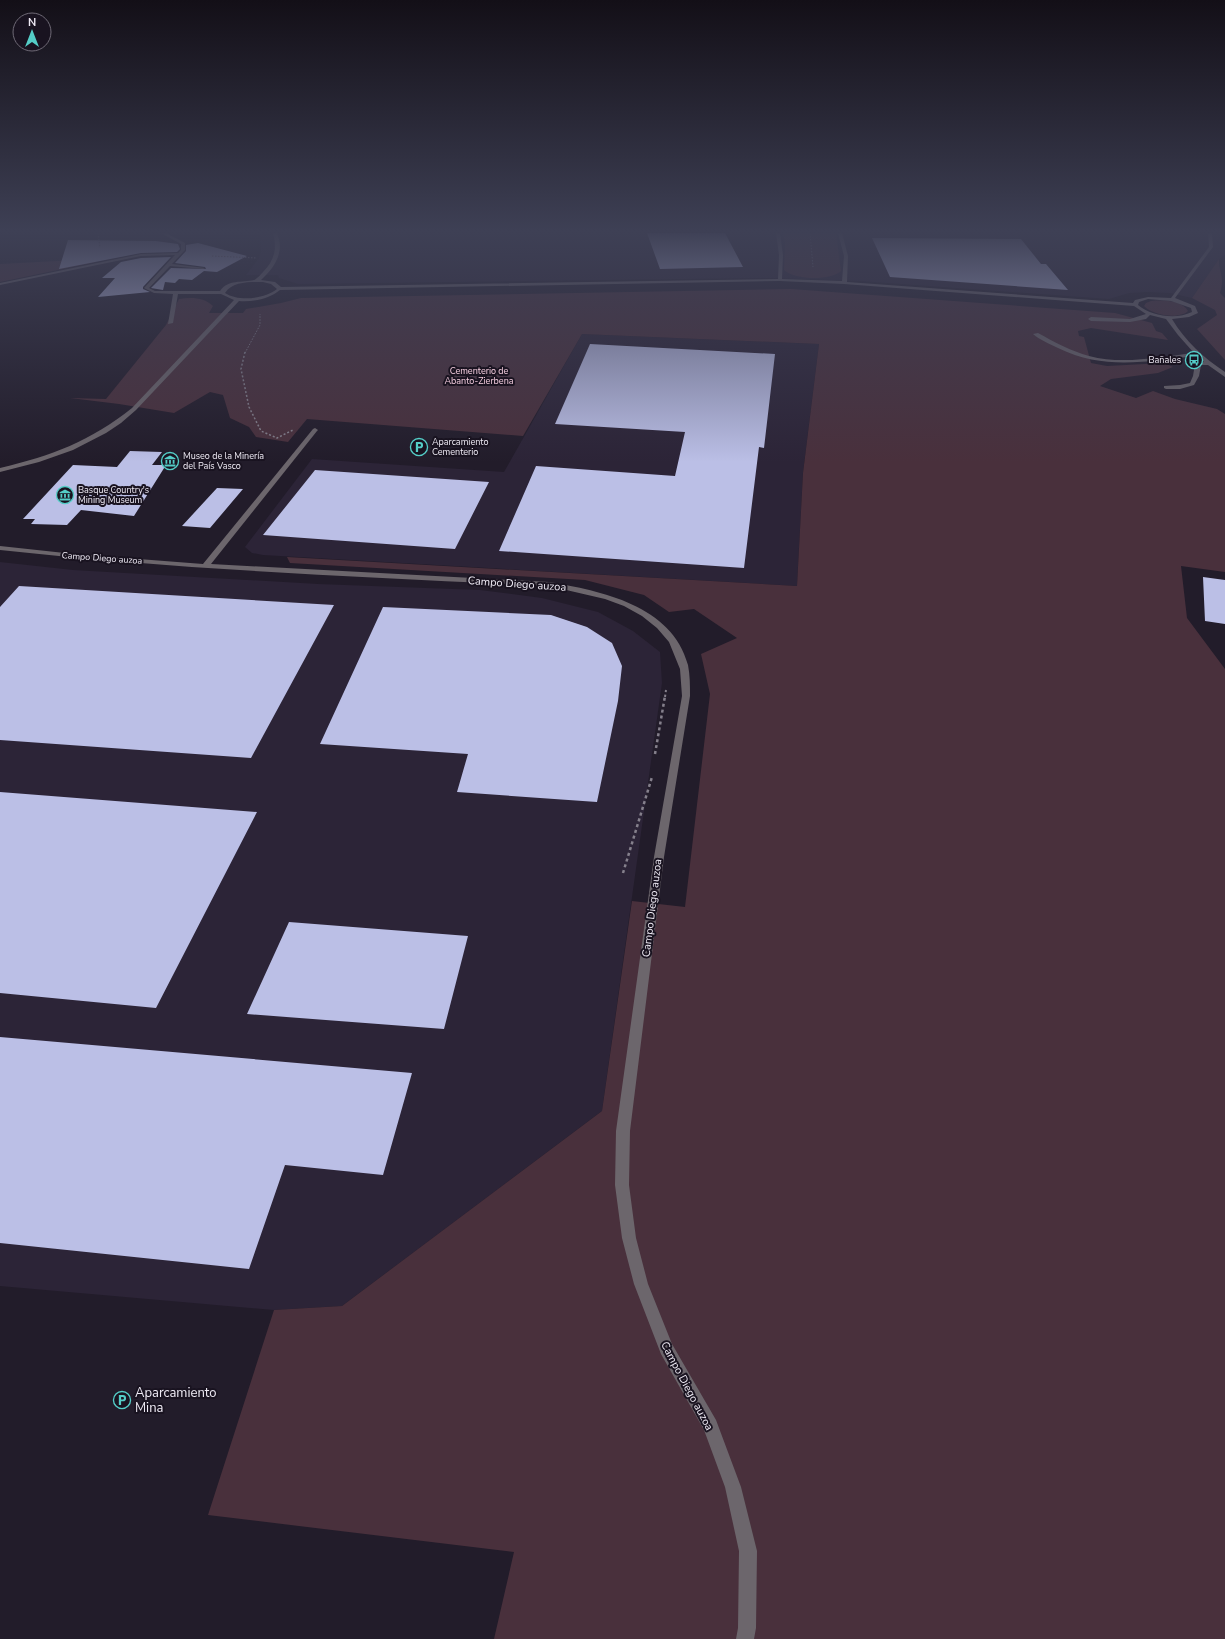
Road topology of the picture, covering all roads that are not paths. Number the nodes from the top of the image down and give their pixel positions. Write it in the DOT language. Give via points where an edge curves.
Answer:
graph roads {
  1 [pos="173,309"];
  2 [pos="228,309"];
  3 [pos="1140,309"];
  4 [pos="1194,309"];
  5 [pos="1150,314"];
  6 [pos="1168,317"];
  7 [pos="1091,319"];
  8 [pos="170,323"];
  9 [pos="1036,334"];
  10 [pos="1198,354"];
  11 [pos="1209,363"];
  12 [pos="1225,375"];
  13 [pos="1166,387"];
  14 [pos="315,430"];
  15 [pos="29,463"];
  16 [pos="0,470"];
  17 [pos="0,475"];
  18 [pos="0,548"];
  19 [pos="205,566"];
  20 [pos="745,1639"];
  1 -- 8 [label="street"];
  2 -- 15 [label="street" via="119,422 72,450"];
  3 -- 5 [label="street"];
  4 -- 6 [label="street" via="1195,313 1186,317"];
  5 -- 6 [label="street"];
  5 -- 7 [label="street" via="1145,318 1132,320"];
  6 -- 10 [label="street" via="1177,333"];
  9 -- 10 [label="street" via="1072,353 1091,359 1134,360"];
  10 -- 11 [label="street"];
  11 -- 12 [label="street"];
  11 -- 13 [label="street" via="1198,364 1192,384"];
  14 -- 19 [label="street"];
  15 -- 16 [label="street"];
  15 -- 17 [label="street"];
  18 -- 19 [label="street, Campo Diego auzoa"];
  19 -- 20 [label="street, Campo Diego auzoa" via="556,585 604,596 636,609 656,622 671,637 682,660 686,677 686,696 658,857 623,1131 622,1185 629,1238 641,1284 666,1349 710,1426 733,1487 748,1551"];
}
